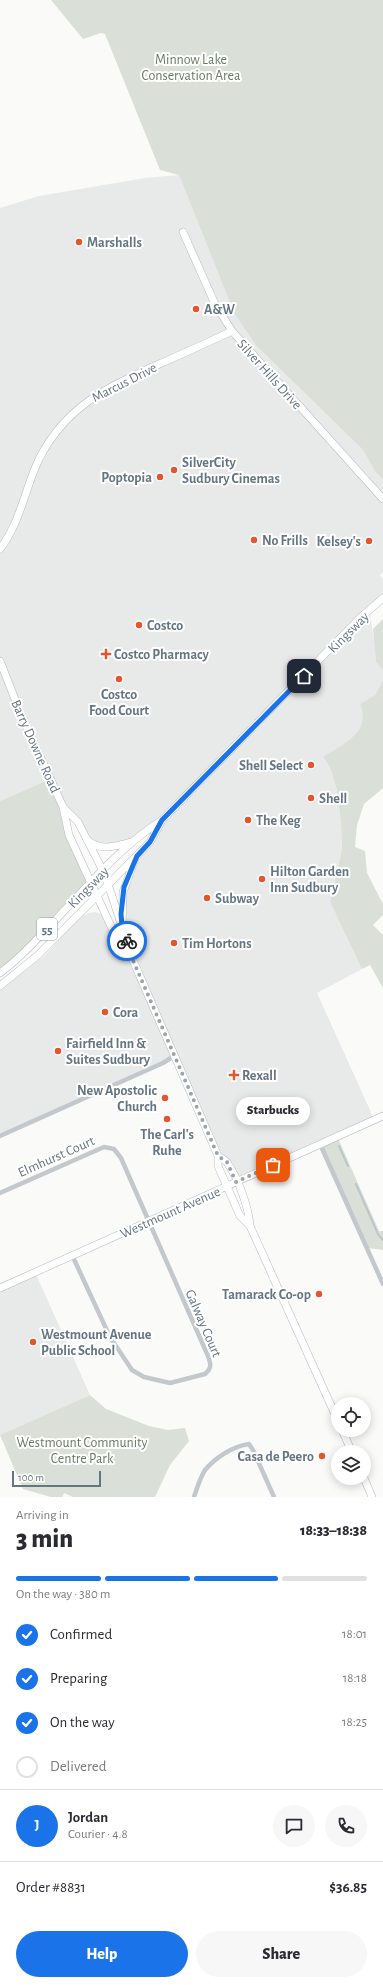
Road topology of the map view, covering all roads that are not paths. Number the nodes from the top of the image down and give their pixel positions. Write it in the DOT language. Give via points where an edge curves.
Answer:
graph roads {
  1 [pos="183,232"];
  2 [pos="232,332"];
  3 [pos="383,498"];
  4 [pos="0,549"];
  5 [pos="383,598"];
  6 [pos="0,661"];
  7 [pos="64,807"];
  8 [pos="162,820"];
  9 [pos="87,840"];
  10 [pos="134,841"];
  11 [pos="137,856"];
  12 [pos="102,871"];
  13 [pos="91,883"];
  14 [pos="108,884"];
  15 [pos="97,896"];
  16 [pos="122,925"];
  17 [pos="132,958"];
  18 [pos="0,973"];
  19 [pos="0,986"];
  20 [pos="174,1056"];
  21 [pos="383,1116"];
  22 [pos="0,1136"];
  23 [pos="320,1144"];
  24 [pos="218,1156"];
  25 [pos="236,1182"];
  26 [pos="227,1186"];
  27 [pos="0,1193"];
  28 [pos="147,1222"];
  29 [pos="250,1226"];
  30 [pos="72,1255"];
  31 [pos="383,1284"];
  32 [pos="0,1288"];
  33 [pos="331,1405"];
  34 [pos="367,1485"];
  35 [pos="194,1497"];
  36 [pos="274,1497"];
  37 [pos="372,1497"];
  1 -- 2 [label="main road, Silver Hills Drive" via="215,304"];
  2 -- 3 [label="main road, Silver Hills Drive"];
  2 -- 4 [label="main road, Marcus Drive" via="113,384 90,398 74,412 53,437 40,459 15,525"];
  5 -- 8 [label="main road, Kingsway / 55"];
  6 -- 7 [label="main road, Barry Downe Road" via="20,712"];
  7 -- 9 [label="main road, Barry Downe Road" via="78,822"];
  7 -- 13 [label="main road, Barry Downe Road" via="69,835"];
  8 -- 10 [label="main road, Kingsway / 55"];
  8 -- 11 [label="main road, Kingsway / 55" via="150,842"];
  9 -- 10 [label="main road" via="101,848"];
  9 -- 12 [label="main road, Barry Downe Road"];
  10 -- 12 [label="main road, Kingsway / 55"];
  11 -- 14 [label="main road, Kingsway / 55"];
  11 -- 16 [label="main road" via="123,892"];
  12 -- 13 [label="main road, Kingsway / 55"];
  12 -- 14 [label="main road, Barry Downe Road"];
  13 -- 15 [label="main road, Barry Downe Road"];
  13 -- 18 [label="main road, Kingsway / 55" via="33,944"];
  14 -- 15 [label="main road, Kingsway / 55"];
  14 -- 16 [label="main road, Barry Downe Road"];
  15 -- 17 [label="main road, Barry Downe Road" via="121,948"];
  15 -- 19 [label="main road, Kingsway / 55" via="38,956"];
  16 -- 17 [label="main road, Barry Downe Road"];
  17 -- 20 [label="main road, Barry Downe Road"];
  20 -- 22 [label="street"];
  20 -- 24 [label="main road, Barry Downe Road"];
  21 -- 23 [label="main road, Westmount Avenue"];
  23 -- 25 [label="main road, Westmount Avenue"];
  23 -- 31 [label="street"];
  24 -- 25 [label="main road, Barry Downe Road" via="227,1162"];
  24 -- 26 [label="main road, Barry Downe Road" via="218,1166"];
  25 -- 26 [label="main road, Westmount Avenue"];
  25 -- 29 [label="main road, Barry Downe Road" via="250,1212"];
  26 -- 28 [label="main road, Westmount Avenue"];
  26 -- 29 [label="main road, Barry Downe Road" via="240,1216"];
  27 -- 28 [label="street, Elmhurst Court" via="109,1147 117,1151 121,1158"];
  28 -- 30 [label="main road, Westmount Avenue"];
  28 -- 30 [label="street, Galway Court" via="208,1356 211,1364 205,1374 170,1383 144,1377 132,1370 110,1337"];
  29 -- 33 [label="main road, Barry Downe Road"];
  30 -- 32 [label="main road, Westmount Avenue"];
  34 -- 37 [label="main road"];
  35 -- 36 [label="street" via="202,1477 213,1463 227,1453 249,1444"];
}
